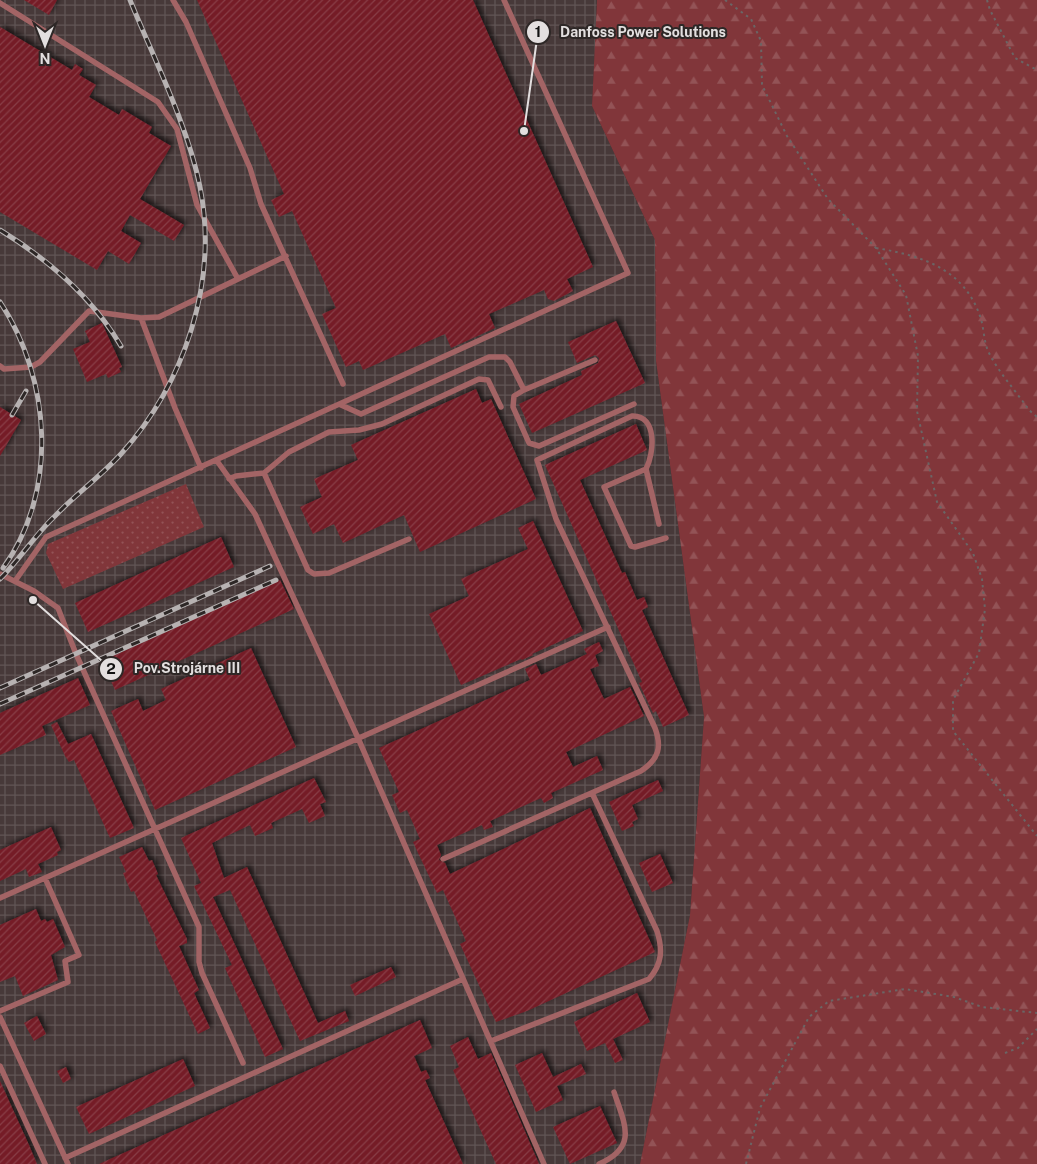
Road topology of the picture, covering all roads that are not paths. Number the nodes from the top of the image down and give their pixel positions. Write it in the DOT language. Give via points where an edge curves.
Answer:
graph roads {
  1 [pos="173,0"];
  2 [pos="504,0"];
  3 [pos="0,3"];
  4 [pos="286,256"];
  5 [pos="238,279"];
  6 [pos="142,318"];
  7 [pos="596,360"];
  8 [pos="0,366"];
  9 [pos="343,384"];
  10 [pos="524,390"];
  11 [pos="634,404"];
  12 [pos="341,405"];
  13 [pos="501,407"];
  14 [pos="217,461"];
  15 [pos="201,468"];
  16 [pos="646,469"];
  17 [pos="264,473"];
  18 [pos="229,479"];
  19 [pos="659,524"];
  20 [pos="409,538"];
  21 [pos="666,538"];
  22 [pos="0,574"];
  23 [pos="15,581"];
  24 [pos="608,627"];
  25 [pos="358,738"];
  26 [pos="592,794"];
  27 [pos="156,828"];
  28 [pos="443,859"];
  29 [pos="424,868"];
  30 [pos="416,871"];
  31 [pos="45,878"];
  32 [pos="0,898"];
  33 [pos="464,978"];
  34 [pos="0,1011"];
  35 [pos="0,1017"];
  36 [pos="490,1041"];
  37 [pos="243,1063"];
  38 [pos="0,1066"];
  39 [pos="614,1092"];
  40 [pos="67,1161"];
  41 [pos="45,1164"];
  42 [pos="544,1164"];
  43 [pos="599,1164"];
  1 -- 4 [label="lane" via="186,22 250,168 261,204"];
  2 -- 12 [label="lane" via="628,273"];
  3 -- 5 [label="lane" via="158,102 177,129 197,205"];
  4 -- 5 [label="lane"];
  4 -- 9 [label="lane"];
  5 -- 6 [label="lane" via="159,317"];
  6 -- 8 [label="lane" via="89,311 40,362 31,367 4,369"];
  6 -- 15 [label="lane"];
  7 -- 10 [label="lane"];
  10 -- 11 [label="lane" via="514,396 513,407 532,446 539,446"];
  10 -- 12 [label="lane" via="510,362 499,356 489,357 361,414"];
  12 -- 14 [label="lane"];
  13 -- 17 [label="lane" via="488,380 479,379 382,424 329,432 289,452"];
  14 -- 15 [label="lane"];
  14 -- 18 [label="lane"];
  15 -- 23 [label="lane" via="46,537"];
  16 -- 19 [label="lane"];
  16 -- 21 [label="lane" via="604,487 631,546"];
  16 -- 24 [label="lane" via="654,444 650,430 639,416 632,416 537,460 556,519"];
  17 -- 18 [label="lane"];
  17 -- 20 [label="lane" via="308,570 314,574 329,572"];
  18 -- 25 [label="lane" via="255,514"];
  22 -- 23 [label="lane"];
  23 -- 27 [label="lane" via="51,602 61,614 76,654"];
  24 -- 25 [label="lane"];
  24 -- 26 [label="lane" via="655,728 660,746 656,758 648,766"];
  25 -- 27 [label="lane"];
  25 -- 30 [label="lane"];
  26 -- 28 [label="lane"];
  26 -- 36 [label="lane" via="657,931 662,947 659,964 649,979"];
  27 -- 31 [label="lane"];
  27 -- 37 [label="lane" via="199,927 202,972"];
  29 -- 30 [label="lane"];
  30 -- 33 [label="lane"];
  31 -- 32 [label="lane"];
  31 -- 34 [label="lane" via="79,955 65,961 68,982"];
  33 -- 36 [label="lane"];
  33 -- 40 [label="lane"];
  35 -- 40 [label="lane"];
  36 -- 42 [label="lane"];
  38 -- 41 [label="lane"];
  39 -- 43 [label="lane" via="626,1126 624,1146 618,1154"];
}
